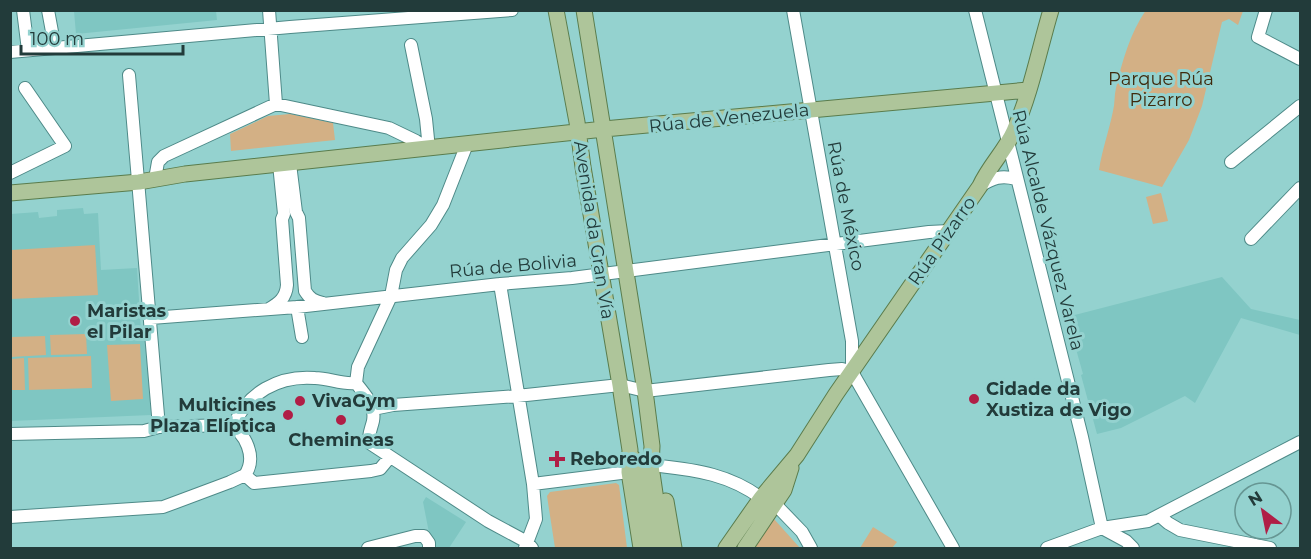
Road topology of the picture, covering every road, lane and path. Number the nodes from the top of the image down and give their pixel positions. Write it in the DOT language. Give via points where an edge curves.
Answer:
graph roads {
  1 [pos="23,10"];
  2 [pos="48,10"];
  3 [pos="270,10"];
  4 [pos="512,10"];
  5 [pos="556,10"];
  6 [pos="584,10"];
  7 [pos="794,10"];
  8 [pos="975,10"];
  9 [pos="1051,10"];
  10 [pos="1266,10"];
  11 [pos="270,29"];
  12 [pos="411,45"];
  13 [pos="55,48"];
  14 [pos="28,50"];
  15 [pos="10,52"];
  16 [pos="1300,59"];
  17 [pos="129,75"];
  18 [pos="25,88"];
  19 [pos="1028,90"];
  20 [pos="994,91"];
  21 [pos="276,104"];
  22 [pos="1300,106"];
  23 [pos="810,110"];
  24 [pos="604,129"];
  25 [pos="578,132"];
  26 [pos="1008,143"];
  27 [pos="467,144"];
  28 [pos="429,149"];
  29 [pos="1231,162"];
  30 [pos="284,164"];
  31 [pos="10,173"];
  32 [pos="155,179"];
  33 [pos="1016,179"];
  34 [pos="139,182"];
  35 [pos="980,186"];
  36 [pos="1300,188"];
  37 [pos="10,193"];
  38 [pos="949,231"];
  39 [pos="1251,239"];
  40 [pos="836,245"];
  41 [pos="627,272"];
  42 [pos="602,275"];
  43 [pos="500,284"];
  44 [pos="391,296"];
  45 [pos="327,304"];
  46 [pos="297,308"];
  47 [pos="268,310"];
  48 [pos="151,318"];
  49 [pos="302,337"];
  50 [pos="852,372"];
  51 [pos="356,383"];
  52 [pos="620,385"];
  53 [pos="645,391"];
  54 [pos="517,396"];
  55 [pos="373,409"];
  56 [pos="159,427"];
  57 [pos="233,427"];
  58 [pos="10,434"];
  59 [pos="1300,442"];
  60 [pos="652,446"];
  61 [pos="630,450"];
  62 [pos="797,455"];
  63 [pos="390,458"];
  64 [pos="660,466"];
  65 [pos="628,472"];
  66 [pos="245,475"];
  67 [pos="785,483"];
  68 [pos="533,484"];
  69 [pos="761,498"];
  70 [pos="775,504"];
  71 [pos="12,514"];
  72 [pos="1160,516"];
  73 [pos="755,522"];
  74 [pos="1102,528"];
  75 [pos="528,546"];
  76 [pos="368,549"];
  77 [pos="429,549"];
  78 [pos="641,549"];
  79 [pos="653,549"];
  80 [pos="663,549"];
  81 [pos="674,549"];
  82 [pos="726,549"];
  83 [pos="745,549"];
  84 [pos="811,549"];
  85 [pos="953,549"];
  86 [pos="1047,549"];
  87 [pos="1133,549"];
  88 [pos="1270,549"];
  1 -- 14 [label="street"];
  2 -- 13 [label="street"];
  3 -- 11 [label="street"];
  4 -- 11 [label="street"];
  5 -- 25 [label="main road, Avenida da Gran Vía"];
  6 -- 24 [label="main road, Avenida da Gran Vía"];
  7 -- 23 [label="street, Rúa de México"];
  8 -- 20 [label="street, Rúa Alcalde Vázquez Varela"];
  9 -- 19 [label="main road, Rúa Pizarro"];
  10 -- 16 [label="street" via="1258,37"];
  11 -- 13 [label="street"];
  11 -- 21 [label="street"];
  12 -- 28 [label="street"];
  13 -- 14 [label="street"];
  14 -- 15 [label="street"];
  17 -- 34 [label="street"];
  18 -- 31 [label="street" via="65,146"];
  19 -- 20 [label="main road, Rúa de Venezuela"];
  19 -- 26 [label="main road, Rúa Pizarro"];
  20 -- 23 [label="main road, Rúa de Venezuela"];
  20 -- 26 [label="street, Rúa Alcalde Vázquez Varela"];
  21 -- 28 [label="street" via="389,128"];
  21 -- 32 [label="street" via="164,156 158,162"];
  22 -- 29 [label="street"];
  23 -- 24 [label="main road, Rúa de Venezuela"];
  23 -- 40 [label="street, Rúa de México"];
  24 -- 25 [label="main road, Rúa de Venezuela"];
  24 -- 41 [label="main road, Avenida da Gran Vía"];
  25 -- 27 [label="main road, Rúa de Venezuela"];
  25 -- 42 [label="main road, Avenida da Gran Vía"];
  26 -- 33 [label="street, Rúa Alcalde Vázquez Varela"];
  26 -- 35 [label="main road, Rúa Pizarro"];
  27 -- 28 [label="main road, Rúa de Venezuela"];
  27 -- 44 [label="street" via="443,205 396,270"];
  28 -- 30 [label="main road, Rúa de Venezuela"];
  30 -- 32 [label="main road, Rúa de Venezuela"];
  30 -- 45 [label="street" via="299,218 305,291 308,297"];
  30 -- 47 [label="street" via="282,219 287,285 282,300"];
  32 -- 34 [label="main road, Rúa de Venezuela"];
  33 -- 35 [label="street" via="993,178"];
  33 -- 74 [label="street, Rúa Alcalde Vázquez Varela"];
  34 -- 37 [label="main road, Rúa de Venezuela"];
  34 -- 48 [label="street"];
  35 -- 38 [label="main road, Rúa Pizarro"];
  36 -- 39 [label="street"];
  38 -- 40 [label="street, Rúa de Bolivia"];
  38 -- 50 [label="main road, Rúa Pizarro"];
  40 -- 41 [label="street, Rúa de Bolivia"];
  40 -- 50 [label="street, Rúa de México" via="852,341"];
  41 -- 42 [label="street, Rúa de Bolivia"];
  41 -- 53 [label="main road, Avenida da Gran Vía"];
  42 -- 43 [label="street, Rúa de Bolivia"];
  42 -- 52 [label="main road, Avenida da Gran Vía"];
  43 -- 44 [label="street, Rúa de Bolivia"];
  43 -- 54 [label="street"];
  44 -- 45 [label="street, Rúa de Bolivia"];
  44 -- 51 [label="street" via="358,367"];
  45 -- 46 [label="street, Rúa de Bolivia"];
  46 -- 47 [label="street, Rúa de Bolivia"];
  46 -- 49 [label="street"];
  47 -- 48 [label="street, Rúa de Bolivia"];
  48 -- 56 [label="street"];
  50 -- 53 [label="street" via="829,370"];
  50 -- 62 [label="main road, Rúa Pizarro"];
  50 -- 85 [label="street"];
  51 -- 55 [label="street"];
  51 -- 57 [label="street" via="315,378 280,381 255,395"];
  52 -- 53 [label="street"];
  52 -- 54 [label="street"];
  52 -- 61 [label="main road, Avenida da Gran Vía"];
  53 -- 60 [label="main road, Avenida da Gran Vía"];
  54 -- 55 [label="street"];
  54 -- 68 [label="street"];
  55 -- 63 [label="street" via="369,441"];
  56 -- 57 [label="street"];
  56 -- 58 [label="street"];
  57 -- 66 [label="street" via="251,456"];
  59 -- 72 [label="street"];
  60 -- 64 [label="main road, Avenida da Gran Vía"];
  60 -- 80 [label="main road, Avenida da Gran Vía" via="651,466"];
  61 -- 65 [label="main road, Avenida da Gran Vía"];
  61 -- 79 [label="main road, Avenida da Gran Vía" via="639,470"];
  62 -- 67 [label="main road, Rúa Pizarro"];
  62 -- 69 [label="main road, Rúa Pizarro"];
  63 -- 66 [label="street" via="380,469 371,471 254,483"];
  63 -- 75 [label="street"];
  64 -- 69 [label="street" via="720,476"];
  64 -- 81 [label="main road, Avenida da Gran Vía"];
  65 -- 68 [label="street"];
  65 -- 78 [label="main road, Avenida da Gran Vía"];
  66 -- 71 [label="street" via="163,507"];
  67 -- 70 [label="main road, Rúa Pizarro"];
  67 -- 73 [label="main road, Rúa Pizarro"];
  68 -- 75 [label="street" via="536,519"];
  69 -- 82 [label="main road, Rúa Pizarro"];
  70 -- 83 [label="main road, Rúa Pizarro"];
  70 -- 84 [label="street" via="802,532"];
  72 -- 74 [label="street"];
  72 -- 88 [label="street" via="1180,530"];
  74 -- 86 [label="street"];
  74 -- 87 [label="street"];
  76 -- 77 [label="street" via="415,536 424,536"];
}
